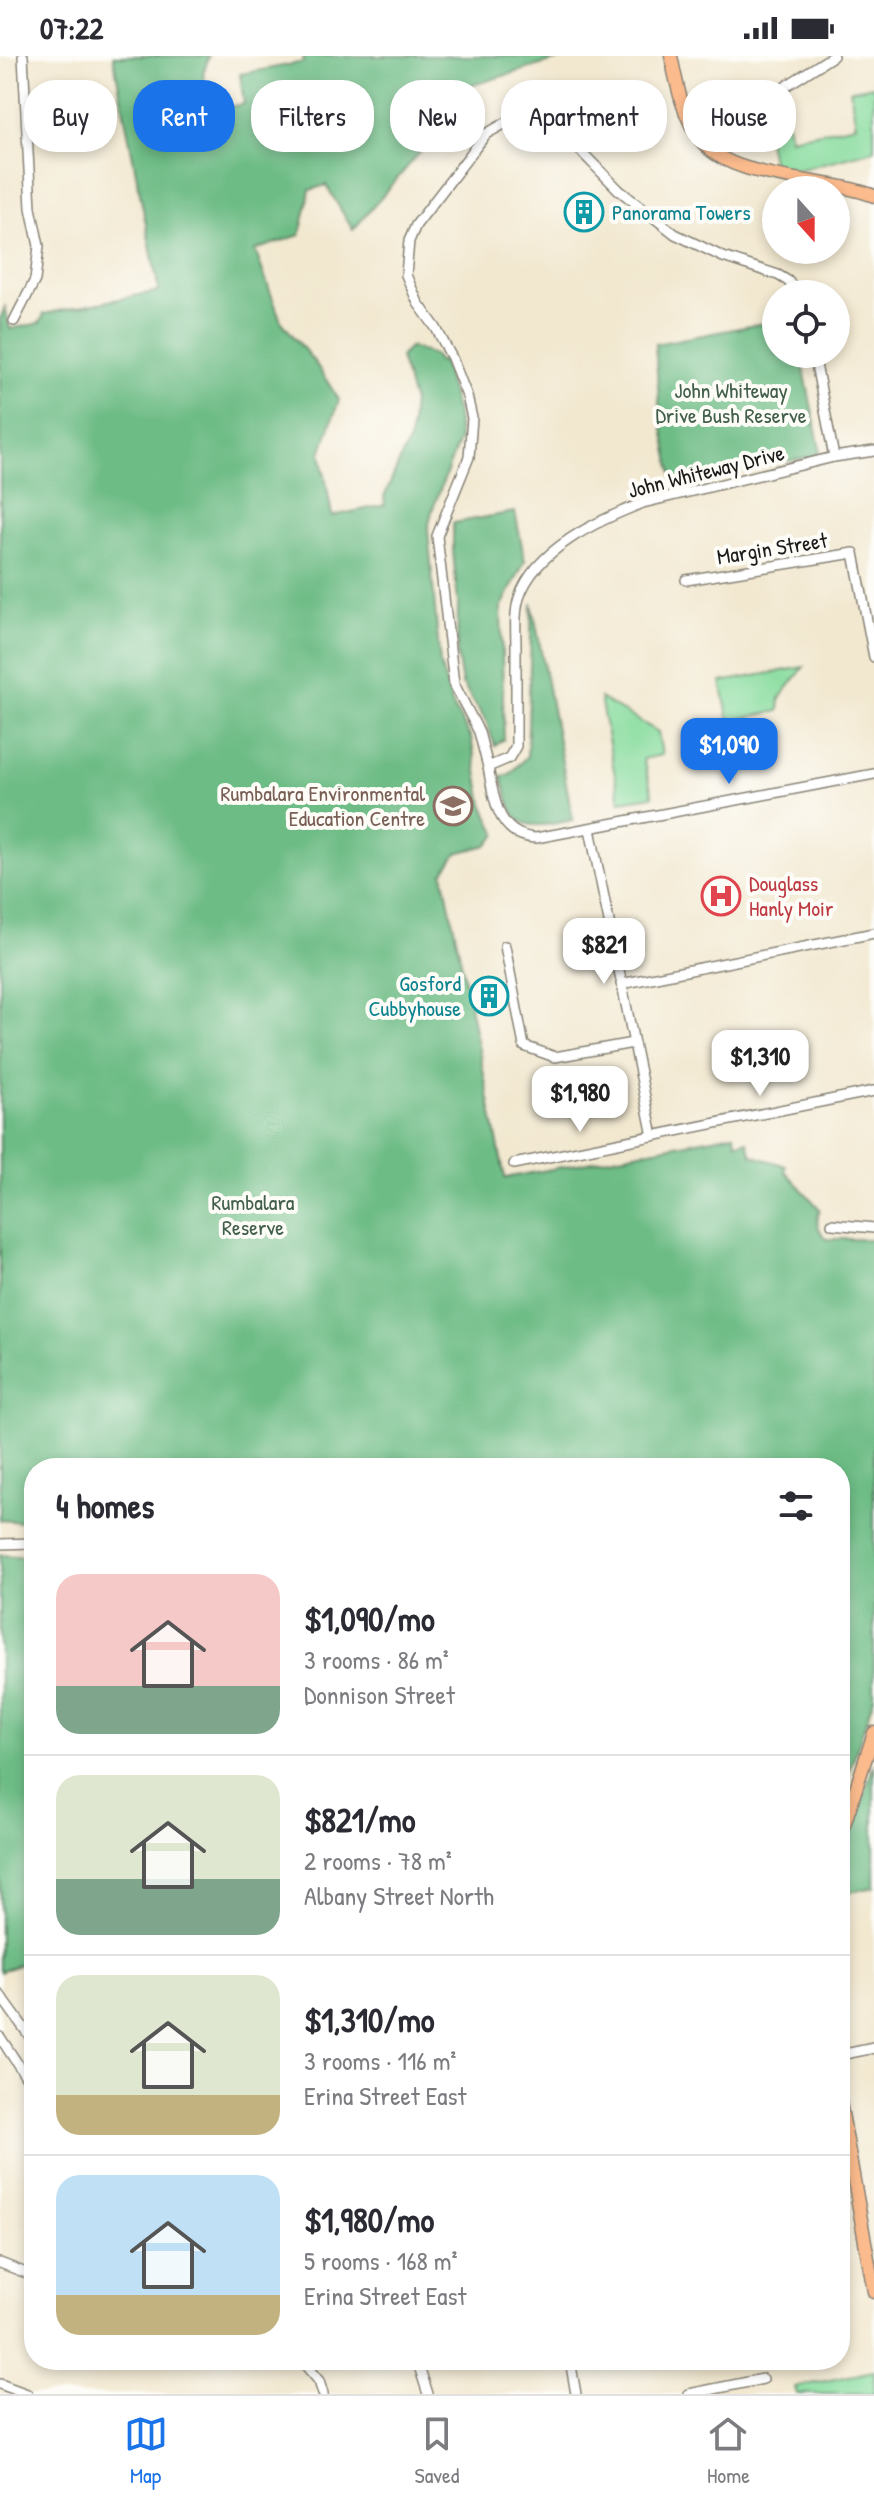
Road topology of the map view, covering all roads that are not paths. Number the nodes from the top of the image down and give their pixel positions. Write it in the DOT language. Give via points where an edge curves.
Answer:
graph roads {
  1 [pos="23,56"];
  2 [pos="671,56"];
  3 [pos="833,56"];
  4 [pos="795,80"];
  5 [pos="874,196"];
  6 [pos="786,280"];
  7 [pos="14,321"];
  8 [pos="817,368"];
  9 [pos="874,451"];
  10 [pos="834,457"];
  11 [pos="686,580"];
  12 [pos="874,657"];
  13 [pos="488,767"];
  14 [pos="874,774"];
  15 [pos="590,829"];
  16 [pos="874,933"];
  17 [pos="505,946"];
  18 [pos="621,984"];
  19 [pos="633,1043"];
  20 [pos="874,1091"];
  21 [pos="653,1136"];
  22 [pos="514,1164"];
  23 [pos="832,1224"];
  24 [pos="874,1228"];
  25 [pos="24,1543"];
  26 [pos="0,1544"];
  27 [pos="874,1733"];
  28 [pos="850,1806"];
  29 [pos="0,1995"];
  30 [pos="24,2028"];
  31 [pos="0,2037"];
  32 [pos="874,2048"];
  33 [pos="850,2053"];
  34 [pos="24,2074"];
  35 [pos="850,2158"];
  36 [pos="0,2263"];
  37 [pos="24,2272"];
  38 [pos="874,2292"];
  39 [pos="310,2370"];
  40 [pos="420,2370"];
  41 [pos="572,2370"];
  42 [pos="763,2379"];
  43 [pos="0,2384"];
  44 [pos="27,2394"];
  45 [pos="323,2394"];
  46 [pos="428,2394"];
  47 [pos="576,2394"];
  48 [pos="689,2394"];
  1 -- 7 [label="street" via="31,208 39,246 35,280"];
  2 -- 5 [label="main road" via="691,125 718,156 749,169"];
  3 -- 4 [label="street"];
  6 -- 13 [label="street" via="675,234 619,190 561,131 538,119 511,120 486,134 416,225 406,275 452,358 472,418 469,457 437,536 454,684 479,732"];
  8 -- 10 [label="street"];
  9 -- 10 [label="street"];
  10 -- 13 [label="street, John Whiteway Drive" via="643,503 556,550 538,567 519,599 516,746 509,758"];
  11 -- 12 [label="street, Margin Street" via="854,553"];
  13 -- 15 [label="street" via="498,812 515,834 536,838"];
  14 -- 15 [label="street"];
  15 -- 18 [label="street"];
  16 -- 18 [label="street"];
  17 -- 19 [label="street" via="524,1046 555,1057"];
  18 -- 19 [label="street"];
  19 -- 21 [label="street"];
  20 -- 21 [label="street"];
  21 -- 22 [label="street"];
  23 -- 24 [label="street"];
  25 -- 26 [label="street"];
  27 -- 28 [label="main road"];
  29 -- 30 [label="street"];
  31 -- 34 [label="street"];
  32 -- 33 [label="street"];
  35 -- 38 [label="main road"];
  36 -- 37 [label="street"];
  39 -- 45 [label="street"];
  40 -- 46 [label="street"];
  41 -- 47 [label="street"];
  42 -- 48 [label="street"];
  43 -- 44 [label="street"];
}
